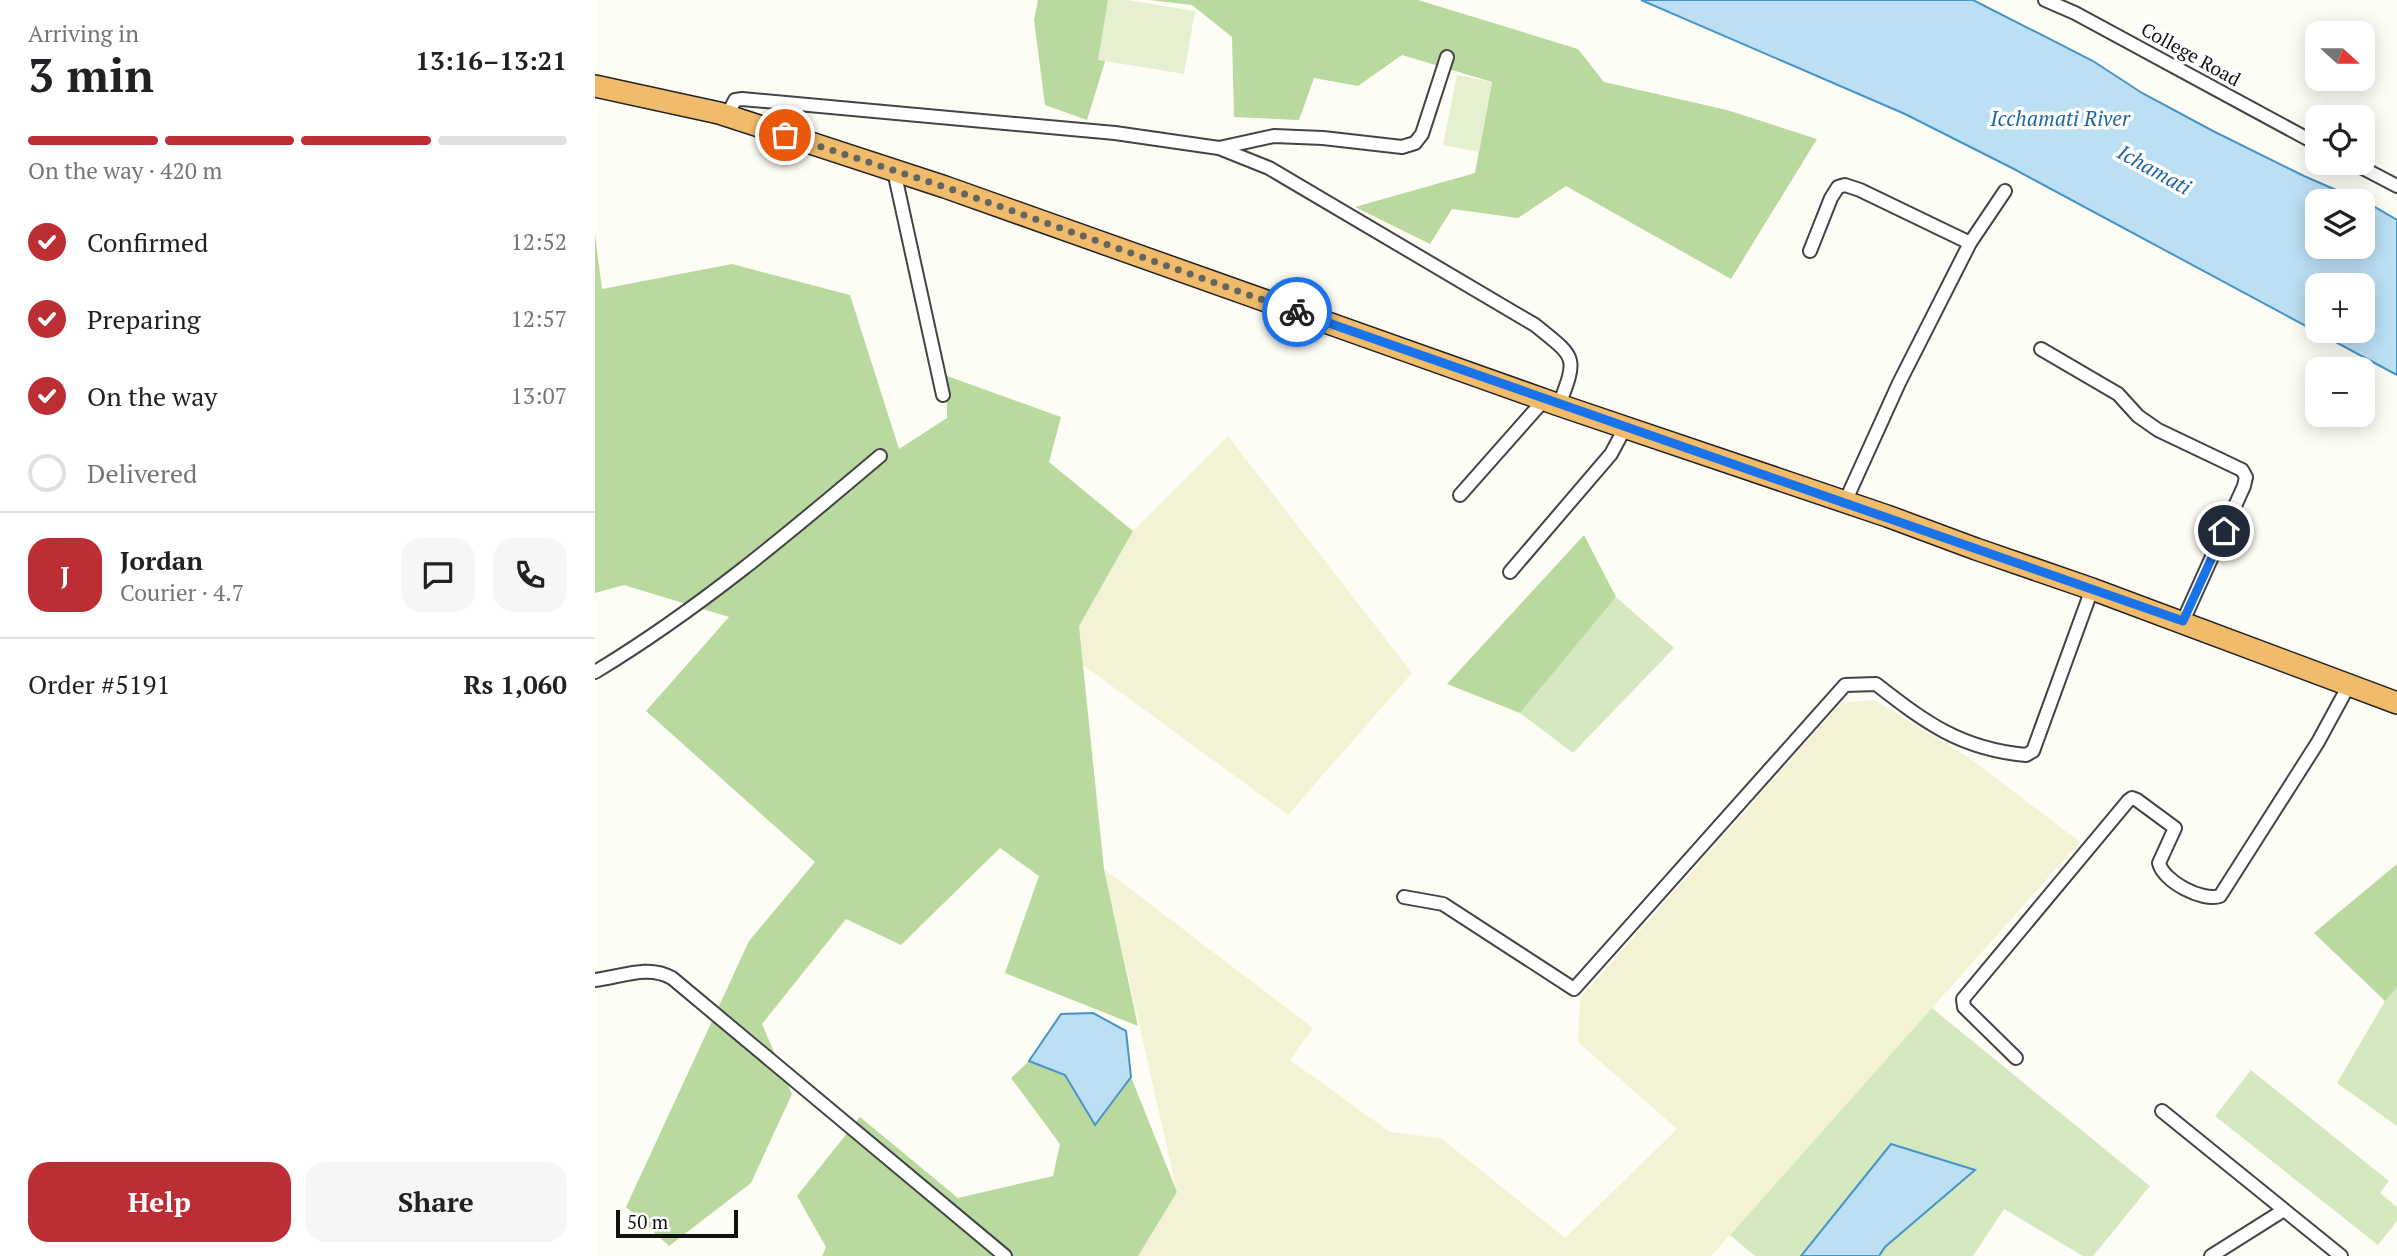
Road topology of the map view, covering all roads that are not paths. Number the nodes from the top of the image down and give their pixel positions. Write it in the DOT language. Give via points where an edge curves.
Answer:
graph roads {
  1 [pos="2045,0"];
  2 [pos="1447,57"];
  3 [pos="595,86"];
  4 [pos="727,116"];
  5 [pos="2305,138"];
  6 [pos="1219,148"];
  7 [pos="894,171"];
  8 [pos="2375,174"];
  9 [pos="2397,186"];
  10 [pos="2005,191"];
  11 [pos="1970,243"];
  12 [pos="1810,251"];
  13 [pos="2041,349"];
  14 [pos="943,395"];
  15 [pos="1552,402"];
  16 [pos="1626,426"];
  17 [pos="880,456"];
  18 [pos="1460,495"];
  19 [pos="1845,502"];
  20 [pos="1510,572"];
  21 [pos="2092,589"];
  22 [pos="2183,621"];
  23 [pos="595,671"];
  24 [pos="2349,685"];
  25 [pos="2397,703"];
  26 [pos="1404,897"];
  27 [pos="595,980"];
  28 [pos="2016,1058"];
  29 [pos="2162,1111"];
  30 [pos="2284,1210"];
  31 [pos="1005,1256"];
  32 [pos="2211,1256"];
  33 [pos="2341,1256"];
  1 -- 5 [label="street, College Road"];
  2 -- 6 [label="street" via="1415,143 1402,147 1274,136"];
  3 -- 4 [label="highway"];
  4 -- 6 [label="street" via="731,104 742,99 1115,133"];
  4 -- 7 [label="highway"];
  6 -- 15 [label="street" via="1269,168 1535,325 1571,357 1573,370"];
  7 -- 14 [label="street"];
  7 -- 15 [label="highway"];
  8 -- 9 [label="street"];
  10 -- 11 [label="street"];
  11 -- 12 [label="street" via="1845,185 1831,198"];
  11 -- 19 [label="street"];
  13 -- 22 [label="street" via="2118,394 2158,430 2242,470 2246,477"];
  15 -- 16 [label="highway"];
  15 -- 18 [label="street"];
  16 -- 19 [label="highway"];
  16 -- 20 [label="street" via="1611,454"];
  17 -- 23 [label="street" via="761,556 638,646"];
  19 -- 21 [label="highway"];
  21 -- 22 [label="highway"];
  21 -- 26 [label="street" via="2033,751 2016,754 1959,740 1923,720 1877,684 1845,685 1574,989 1443,904"];
  22 -- 24 [label="highway"];
  24 -- 25 [label="highway"];
  24 -- 28 [label="street" via="2318,743 2220,896 2199,895 2165,876 2159,863 2175,828 2137,800 2128,801 1963,999 1964,1007"];
  27 -- 31 [label="street" via="651,970 673,978"];
  29 -- 30 [label="street"];
  30 -- 32 [label="street"];
  30 -- 33 [label="street"];
}
